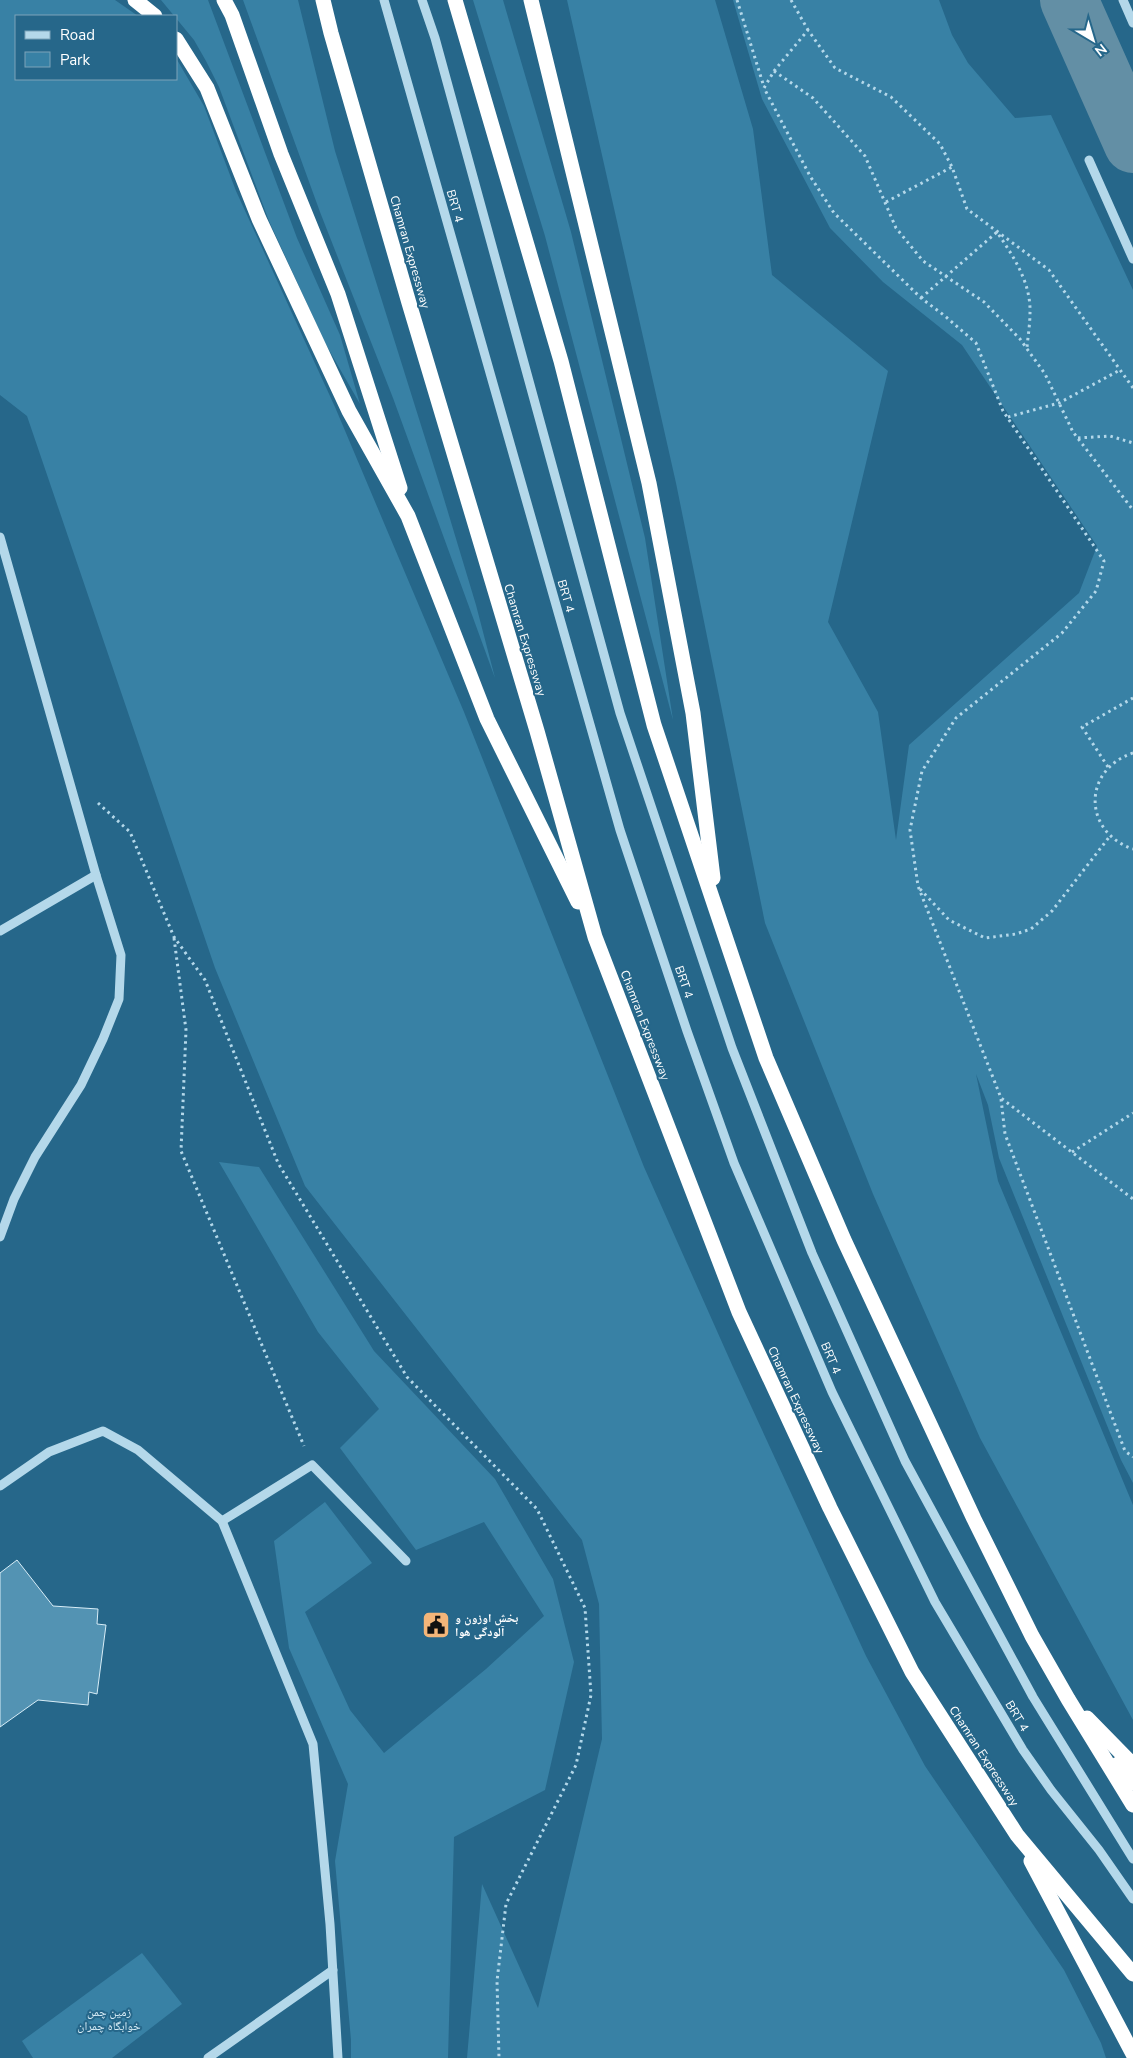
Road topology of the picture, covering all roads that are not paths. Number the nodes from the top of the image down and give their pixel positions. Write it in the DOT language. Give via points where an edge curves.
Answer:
graph roads {
  1 [pos="135,0"];
  2 [pos="224,0"];
  3 [pos="323,0"];
  4 [pos="384,0"];
  5 [pos="422,0"];
  6 [pos="455,0"];
  7 [pos="531,0"];
  8 [pos="1123,0"];
  9 [pos="154,15"];
  10 [pos="1133,23"];
  11 [pos="178,42"];
  12 [pos="1089,160"];
  13 [pos="1133,259"];
  14 [pos="408,516"];
  15 [pos="0,537"];
  16 [pos="96,875"];
  17 [pos="717,909"];
  18 [pos="0,931"];
  19 [pos="595,937"];
  20 [pos="0,1237"];
  21 [pos="0,1486"];
  22 [pos="222,1522"];
  23 [pos="406,1561"];
  24 [pos="1068,1700"];
  25 [pos="1133,1765"];
  26 [pos="1133,1784"];
  27 [pos="1133,1805"];
  28 [pos="1017,1835"];
  29 [pos="1133,1859"];
  30 [pos="1133,1899"];
  31 [pos="333,1970"];
  32 [pos="1133,1974"];
  33 [pos="1113,2019"];
  34 [pos="1133,2054"];
  35 [pos="208,2058"];
  36 [pos="338,2058"];
  37 [pos="1128,2058"];
  1 -- 9 [label="highway"];
  2 -- 14 [label="highway" via="281,154 338,294"];
  3 -- 19 [label="highway, Chamran Expressway"];
  4 -- 30 [label="street, BRT 4" via="620,830 734,1163 832,1392 935,1602 1023,1750"];
  5 -- 29 [label="street, BRT 4" via="620,713 732,1048 812,1253 904,1461 1033,1697"];
  6 -- 17 [label="highway" via="561,361 654,725"];
  7 -- 17 [label="highway" via="650,483 693,713"];
  8 -- 10 [label="street"];
  11 -- 14 [label="highway" via="208,88 259,219 349,411"];
  12 -- 13 [label="street"];
  14 -- 19 [label="highway" via="487,719"];
  15 -- 16 [label="street"];
  16 -- 18 [label="street"];
  16 -- 20 [label="street" via="121,955 119,999 81,1085 35,1157 14,1199"];
  17 -- 24 [label="highway" via="766,1058 844,1240 974,1519"];
  19 -- 28 [label="highway, Chamran Expressway" via="738,1312 830,1508 912,1672"];
  21 -- 22 [label="street" via="49,1452 103,1431 138,1450"];
  22 -- 23 [label="street" via="312,1465"];
  22 -- 31 [label="street" via="313,1744"];
  24 -- 25 [label="highway"];
  24 -- 26 [label="highway"];
  24 -- 27 [label="highway"];
  28 -- 32 [label="highway, Chamran Expressway"];
  28 -- 33 [label="highway"];
  31 -- 35 [label="street"];
  31 -- 36 [label="street"];
  33 -- 34 [label="highway"];
  33 -- 37 [label="highway"];
}
